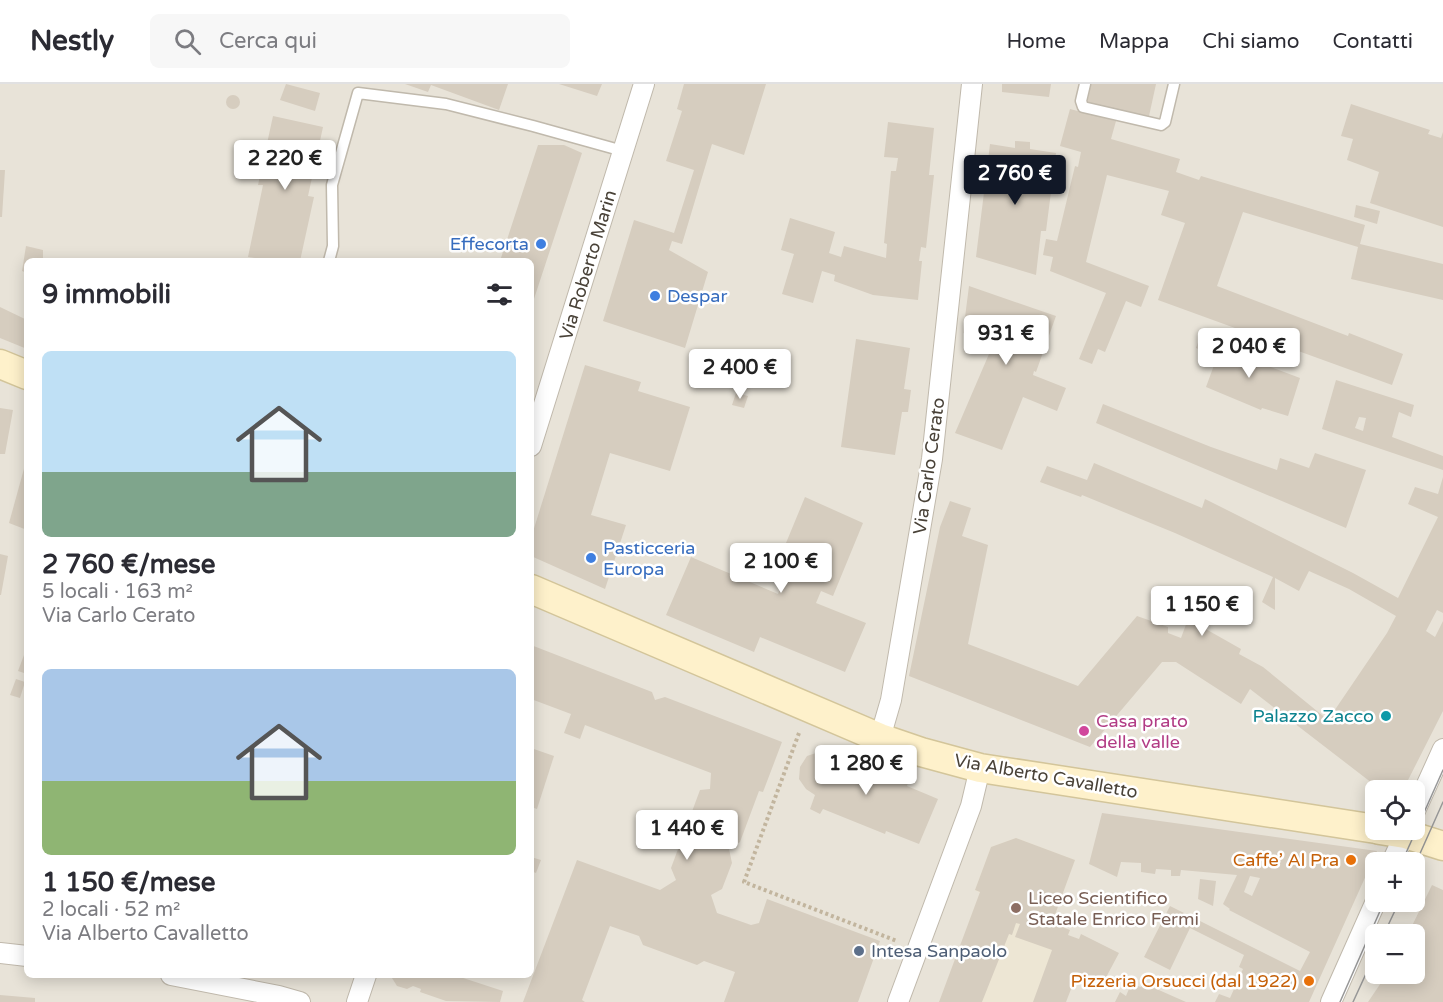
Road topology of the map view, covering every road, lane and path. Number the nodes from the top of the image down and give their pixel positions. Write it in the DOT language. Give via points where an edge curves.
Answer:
graph roads {
  1 [pos="645,84"];
  2 [pos="972,84"];
  3 [pos="1085,84"];
  4 [pos="1174,84"];
  5 [pos="623,151"];
  6 [pos="330,258"];
  7 [pos="0,364"];
  8 [pos="24,374"];
  9 [pos="534,436"];
  10 [pos="534,590"];
  11 [pos="807,708"];
  12 [pos="880,738"];
  13 [pos="1443,749"];
  14 [pos="980,768"];
  15 [pos="1425,783"];
  16 [pos="1365,827"];
  17 [pos="1425,837"];
  18 [pos="1443,846"];
  19 [pos="1371,912"];
  20 [pos="917,949"];
  21 [pos="0,953"];
  22 [pos="24,956"];
  23 [pos="186,978"];
  24 [pos="365,978"];
  25 [pos="300,1002"];
  26 [pos="357,1002"];
  27 [pos="898,1002"];
  28 [pos="1331,1002"];
  1 -- 5 [label="street, Via Roberto Marin"];
  2 -- 12 [label="street, Via Carlo Cerato" via="932,459 891,700"];
  3 -- 4 [label="lane" via="1083,107 1161,125"];
  5 -- 6 [label="lane" via="446,104 358,93 332,185"];
  5 -- 9 [label="street, Via Roberto Marin"];
  7 -- 8 [label="street"];
  10 -- 11 [label="street, Via Alberto Cavalletto"];
  11 -- 12 [label="street, Via Alberto Cavalletto"];
  11 -- 20 [label="path" via="744,882"];
  12 -- 14 [label="street, Via Alberto Cavalletto"];
  13 -- 15 [label="street"];
  14 -- 16 [label="street, Via Alberto Cavalletto"];
  14 -- 20 [label="street" via="971,806"];
  17 -- 18 [label="street"];
  19 -- 28 [label="street"];
  20 -- 27 [label="street"];
  21 -- 22 [label="street"];
  23 -- 25 [label="street"];
  24 -- 26 [label="street"];
}
